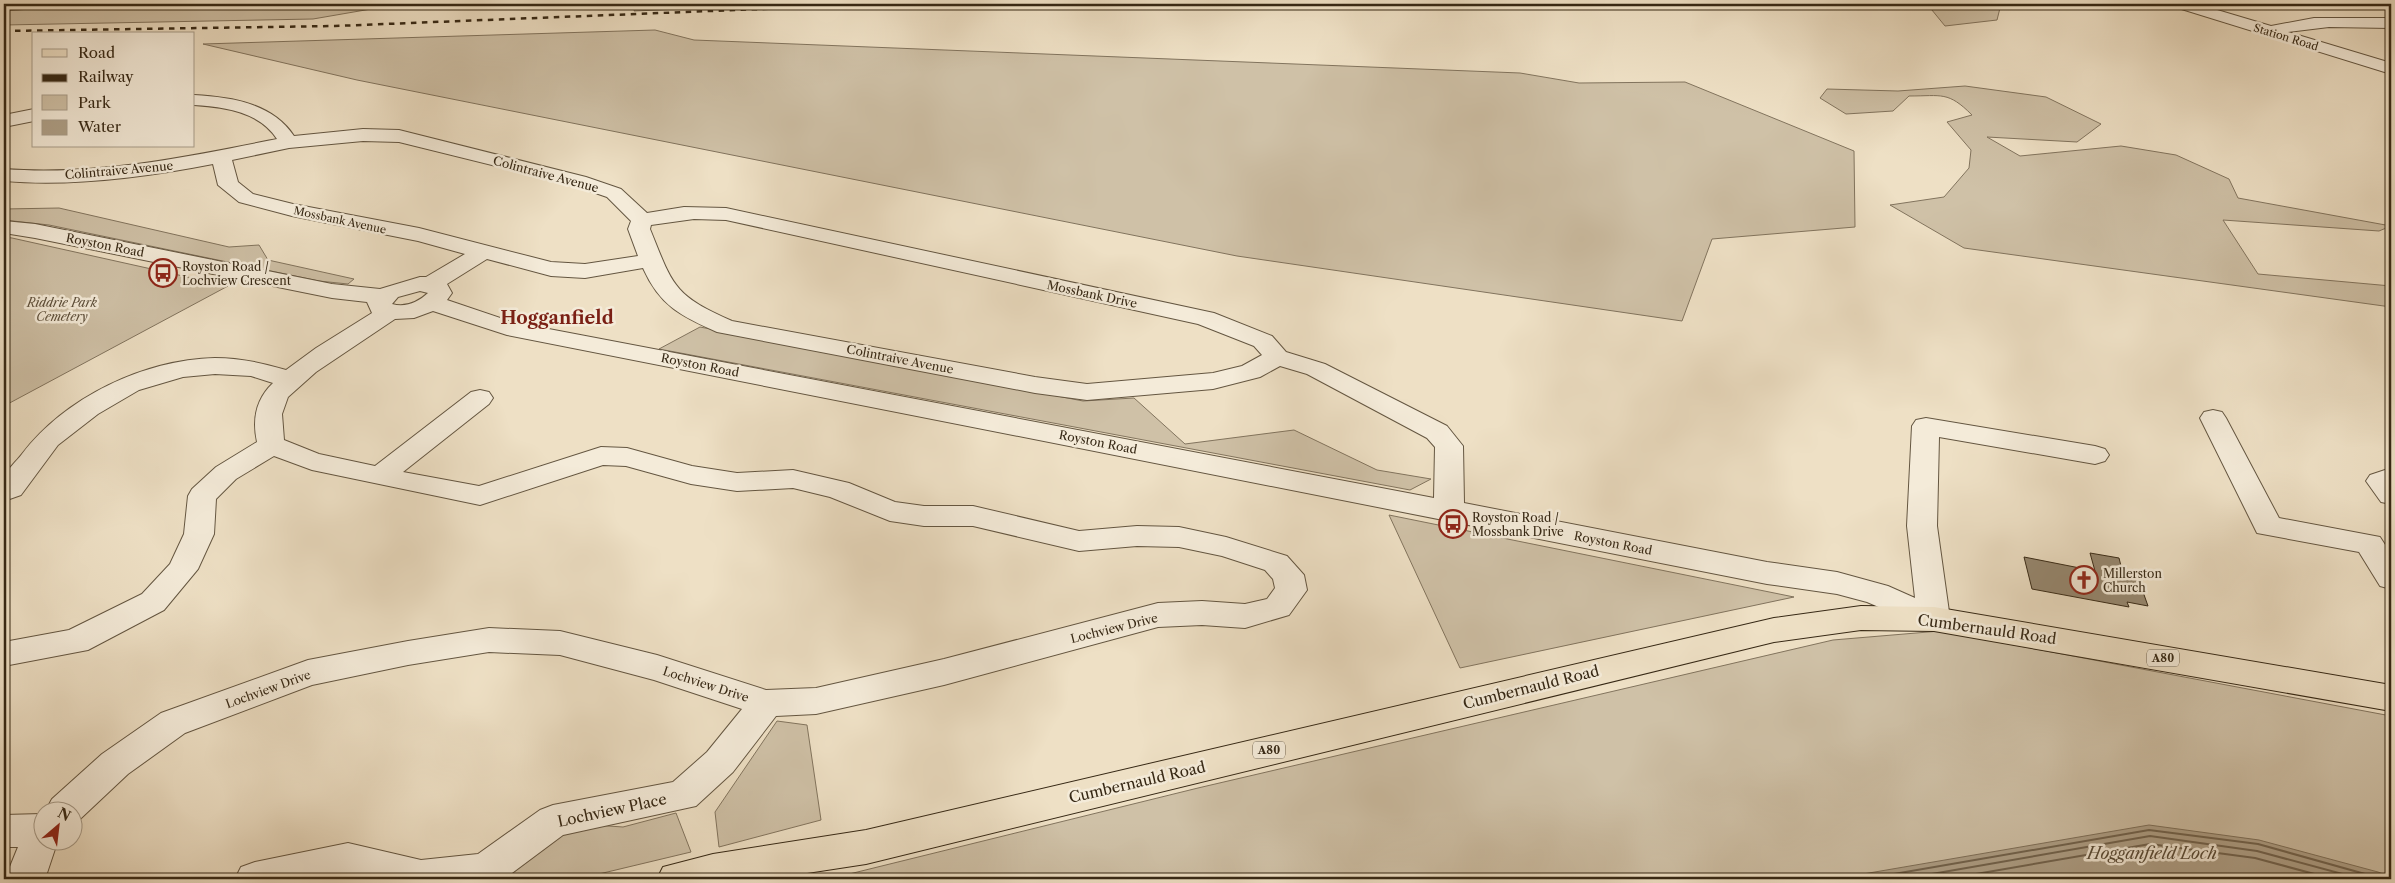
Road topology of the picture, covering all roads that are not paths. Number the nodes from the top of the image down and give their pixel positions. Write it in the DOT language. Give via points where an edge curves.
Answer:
graph roads {
  1 [pos="18,4"];
  2 [pos="2180,4"];
  3 [pos="4,5"];
  4 [pos="2346,23"];
  5 [pos="2391,24"];
  6 [pos="2269,32"];
  7 [pos="2385,39"];
  8 [pos="2391,69"];
  9 [pos="195,100"];
  10 [pos="32,115"];
  11 [pos="4,121"];
  12 [pos="289,142"];
  13 [pos="221,157"];
  14 [pos="4,175"];
  15 [pos="642,220"];
  16 [pos="4,227"];
  17 [pos="483,252"];
  18 [pos="652,260"];
  19 [pos="430,294"];
  20 [pos="386,304"];
  21 [pos="1277,356"];
  22 [pos="290,380"];
  23 [pos="480,398"];
  24 [pos="2213,418"];
  25 [pos="272,445"];
  26 [pos="2095,455"];
  27 [pos="380,476"];
  28 [pos="2391,477"];
  29 [pos="4,492"];
  30 [pos="2391,495"];
  31 [pos="1449,510"];
  32 [pos="1766,574"];
  33 [pos="2391,578"];
  34 [pos="1861,618"];
  35 [pos="1934,619"];
  36 [pos="4,654"];
  37 [pos="2391,698"];
  38 [pos="766,703"];
  39 [pos="76,800"];
  40 [pos="4,831"];
  41 [pos="32,832"];
  42 [pos="36,850"];
  43 [pos="26,879"];
  44 [pos="255,879"];
  45 [pos="677,879"];
  1 -- 3 [label="main road"];
  2 -- 6 [label="street, Station Road"];
  4 -- 5 [label="street"];
  4 -- 6 [label="street" via="2308,22"];
  4 -- 7 [label="street"];
  6 -- 8 [label="street, Station Road"];
  9 -- 12 [label="street" via="239,106 266,117"];
  10 -- 11 [label="street"];
  12 -- 13 [label="street, Colintraive Avenue"];
  12 -- 15 [label="street, Colintraive Avenue" via="363,135 399,136 580,181 614,193"];
  13 -- 14 [label="street, Colintraive Avenue" via="168,167 106,173"];
  13 -- 17 [label="street, Mossbank Avenue" via="228,185 246,198"];
  15 -- 18 [label="street, Colintraive Avenue" via="639,229"];
  15 -- 21 [label="street, Mossbank Drive" via="674,213 735,216 1205,318 1263,342"];
  16 -- 20 [label="street, Royston Road"];
  17 -- 18 [label="street, Mossbank Avenue" via="551,269 585,272"];
  17 -- 19 [label="street"];
  18 -- 21 [label="street, Colintraive Avenue" via="666,290 679,303 726,327 1035,385 1087,392 1204,382 1251,372"];
  19 -- 20 [label="street, Royston Road" via="412,311"];
  19 -- 31 [label="street, Royston Road" via="507,328"];
  20 -- 22 [label="street"];
  21 -- 31 [label="street, Mossbank Drive" via="1316,368 1437,432 1449,446"];
  22 -- 25 [label="street" via="272,403 268,429"];
  22 -- 29 [label="street" via="254,368 215,366 181,370 130,384 89,408 48,440 11,488"];
  23 -- 27 [label="street"];
  24 -- 33 [label="street" via="2268,526 2369,544"];
  25 -- 27 [label="street, Lochview Drive" via="312,461"];
  25 -- 36 [label="street" via="226,473 202,496 199,534 183,569 152,602 76,641"];
  26 -- 35 [label="street" via="1926,426 1922,526"];
  27 -- 38 [label="street, Lochview Drive" via="480,496 601,456 627,457 691,475 728,480 793,479 839,490 890,511 924,516 973,516 1079,541 1137,536 1178,537 1226,547 1276,563 1288,575 1291,590 1278,607 1245,616 1202,613 1158,615 962,667 816,701"];
  28 -- 30 [label="street" via="2380,481"];
  31 -- 32 [label="street, Royston Road"];
  32 -- 34 [label="street, Royston Road" via="1830,595"];
  32 -- 35 [label="street, Royston Road" via="1857,588"];
  34 -- 35 [label="main road, Cumbernauld Road / A80"];
  34 -- 45 [label="main road, Cumbernauld Road / A80" via="1774,630 866,847"];
  35 -- 37 [label="main road, Cumbernauld Road / A80"];
  38 -- 39 [label="street, Lochview Drive" via="657,668 560,643 489,640 308,673 173,723 115,764"];
  38 -- 44 [label="street, Lochview Place" via="720,762 683,795 553,822 486,870 421,878 348,860"];
  40 -- 41 [label="street"];
  42 -- 43 [label="street"];
}
